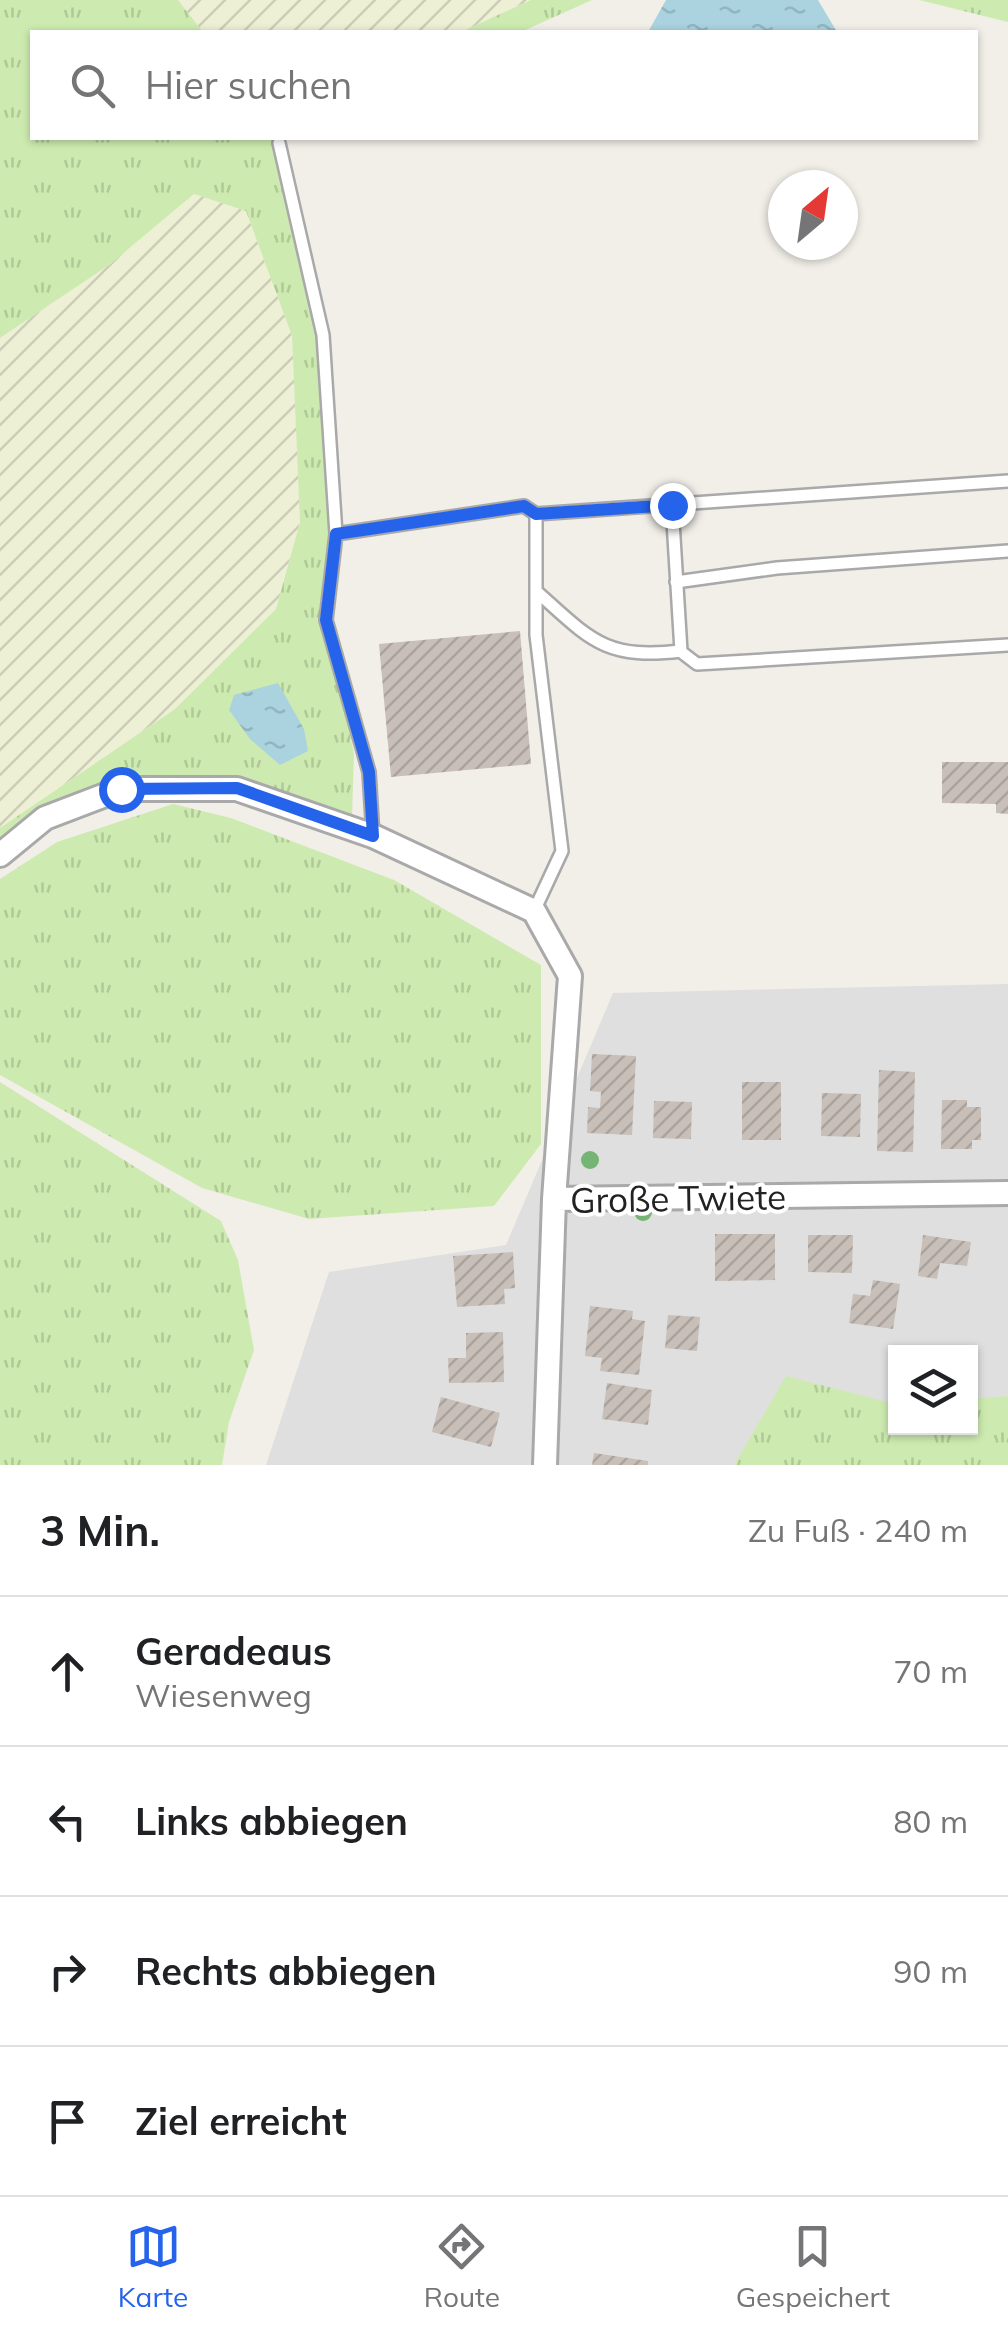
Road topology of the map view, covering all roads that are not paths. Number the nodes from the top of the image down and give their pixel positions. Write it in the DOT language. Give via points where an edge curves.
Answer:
graph roads {
  1 [pos="279,143"];
  2 [pos="1008,481"];
  3 [pos="672,505"];
  4 [pos="536,514"];
  5 [pos="336,534"];
  6 [pos="1008,550"];
  7 [pos="676,582"];
  8 [pos="536,591"];
  9 [pos="1008,645"];
  10 [pos="680,650"];
  11 [pos="373,836"];
  12 [pos="0,856"];
  13 [pos="534,910"];
  14 [pos="1008,1193"];
  15 [pos="554,1198"];
  16 [pos="545,1465"];
  1 -- 5 [label="lane" via="323,334"];
  2 -- 3 [label="lane"];
  3 -- 4 [label="lane"];
  3 -- 7 [label="lane"];
  4 -- 5 [label="lane" via="524,506"];
  4 -- 8 [label="lane"];
  5 -- 11 [label="lane" via="326,620 369,772"];
  6 -- 7 [label="lane"];
  7 -- 10 [label="lane"];
  8 -- 10 [label="lane" via="580,630 624,654"];
  8 -- 13 [label="lane" via="562,851"];
  9 -- 10 [label="lane" via="697,664"];
  11 -- 12 [label="street" via="237,788 121,789 45,818"];
  11 -- 13 [label="street"];
  13 -- 15 [label="street" via="570,976"];
  14 -- 15 [label="street, Große Twiete"];
  15 -- 16 [label="street, Große Twiete"];
}
